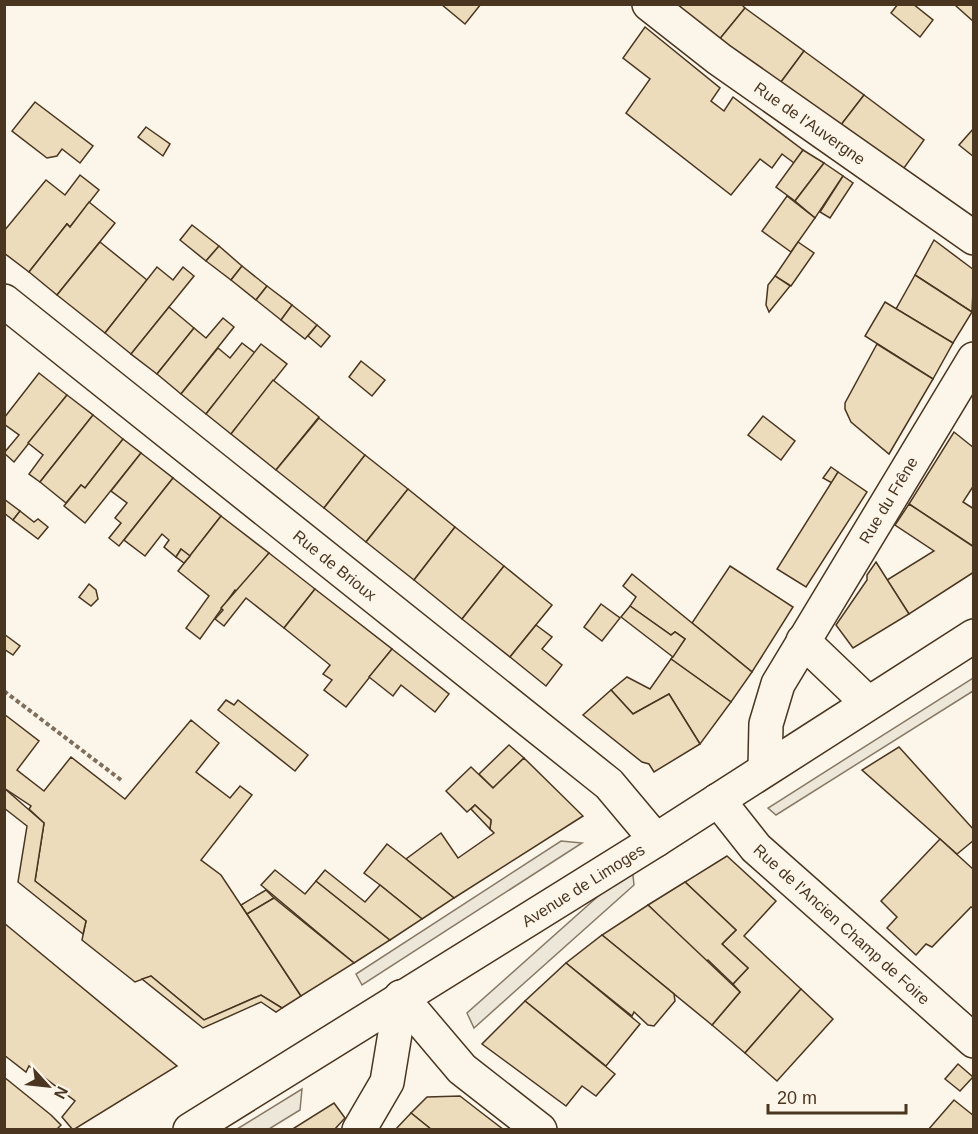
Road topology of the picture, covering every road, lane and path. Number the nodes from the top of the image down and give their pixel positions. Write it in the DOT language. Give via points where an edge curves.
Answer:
graph roads {
  1 [pos="649,4"];
  2 [pos="974,238"];
  3 [pos="4,301"];
  4 [pos="974,359"];
  5 [pos="974,636"];
  6 [pos="803,641"];
  7 [pos="4,691"];
  8 [pos="868,703"];
  9 [pos="765,770"];
  10 [pos="121,780"];
  11 [pos="718,800"];
  12 [pos="656,840"];
  13 [pos="401,997"];
  14 [pos="974,1041"];
  15 [pos="190,1130"];
  16 [pos="359,1130"];
  17 [pos="540,1130"];
  1 -- 2 [label="street, Rue de l'Auvergne" via="718,59"];
  3 -- 12 [label="street, Rue de Brioux" via="609,784"];
  4 -- 6 [label="street, Rue du Frêne"];
  5 -- 8 [label="street, Avenue de Limoges"];
  6 -- 8 [label="street"];
  6 -- 9 [label="street, Rue du Frêne" via="778,684 766,724"];
  7 -- 10 [label="path"];
  8 -- 9 [label="street, Avenue de Limoges"];
  9 -- 11 [label="street, Avenue de Limoges"];
  11 -- 12 [label="street, Avenue de Limoges"];
  11 -- 14 [label="street, Rue de l'Ancien Champ de Foire" via="756,848"];
  12 -- 13 [label="street, Avenue de Limoges"];
  13 -- 15 [label="street, Avenue de Limoges"];
  13 -- 16 [label="street" via="387,1082"];
  13 -- 17 [label="street" via="462,1069"];
}
